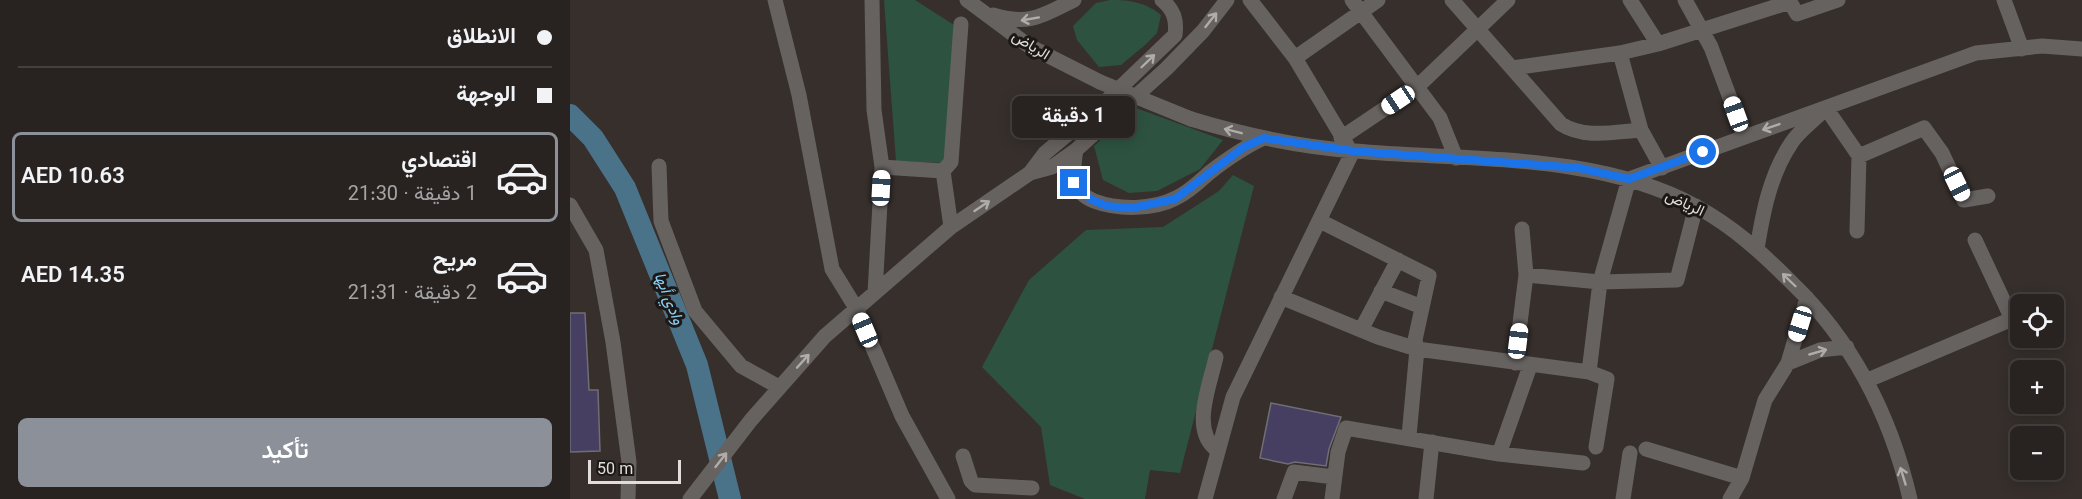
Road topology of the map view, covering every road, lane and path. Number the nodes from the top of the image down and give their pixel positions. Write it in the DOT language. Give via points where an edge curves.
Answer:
graph roads {
  1 [pos="775,0"];
  2 [pos="872,0"];
  3 [pos="967,0"];
  4 [pos="1074,0"];
  5 [pos="1162,0"];
  6 [pos="1227,0"];
  7 [pos="1250,0"];
  8 [pos="1378,0"];
  9 [pos="1452,0"];
  10 [pos="1508,0"];
  11 [pos="1630,0"];
  12 [pos="1685,0"];
  13 [pos="1838,0"];
  14 [pos="2004,0"];
  15 [pos="1790,1"];
  16 [pos="1356,6"];
  17 [pos="983,12"];
  18 [pos="961,24"];
  19 [pos="1476,29"];
  20 [pos="1701,30"];
  21 [pos="1658,45"];
  22 [pos="2022,49"];
  23 [pos="2082,49"];
  24 [pos="1620,53"];
  25 [pos="1294,58"];
  26 [pos="1512,68"];
  27 [pos="1417,87"];
  28 [pos="1826,108"];
  29 [pos="1641,130"];
  30 [pos="1744,136"];
  31 [pos="1264,138"];
  32 [pos="1341,138"];
  33 [pos="1076,150"];
  34 [pos="1353,151"];
  35 [pos="1859,156"];
  36 [pos="1456,158"];
  37 [pos="659,166"];
  38 [pos="882,167"];
  39 [pos="1662,168"];
  40 [pos="943,171"];
  41 [pos="1030,173"];
  42 [pos="1629,179"];
  43 [pos="1988,196"];
  44 [pos="570,205"];
  45 [pos="1696,206"];
  46 [pos="1320,221"];
  47 [pos="951,227"];
  48 [pos="1522,229"];
  49 [pos="1857,231"];
  50 [pos="1975,240"];
  51 [pos="1757,249"];
  52 [pos="1398,260"];
  53 [pos="1526,275"];
  54 [pos="1600,282"];
  55 [pos="1381,291"];
  56 [pos="875,293"];
  57 [pos="1281,297"];
  58 [pos="1807,298"];
  59 [pos="1422,307"];
  60 [pos="856,308"];
  61 [pos="1361,330"];
  62 [pos="1846,347"];
  63 [pos="1417,349"];
  64 [pos="1216,357"];
  65 [pos="1788,363"];
  66 [pos="1522,365"];
  67 [pos="1589,372"];
  68 [pos="1868,380"];
  69 [pos="779,387"];
  70 [pos="1409,436"];
  71 [pos="1432,442"];
  72 [pos="1596,447"];
  73 [pos="1646,449"];
  74 [pos="1217,450"];
  75 [pos="1630,453"];
  76 [pos="1499,454"];
  77 [pos="963,456"];
  78 [pos="1583,463"];
  79 [pos="1334,477"];
  80 [pos="1742,478"];
  81 [pos="1032,488"];
  82 [pos="994,493"];
  83 [pos="628,499"];
  84 [pos="690,499"];
  85 [pos="948,499"];
  86 [pos="1205,499"];
  87 [pos="1284,499"];
  88 [pos="1332,499"];
  89 [pos="1426,499"];
  90 [pos="1623,499"];
  91 [pos="1730,499"];
  92 [pos="1910,499"];
  1 -- 60 [label="street" via="799,95 832,269"];
  2 -- 38 [label="street" via="874,110"];
  3 -- 17 [label="street, الرياض"];
  4 -- 17 [label="street, one-way" via="1036,19 1014,22"];
  41 -- 5 [label="street, one-way" via="1045,153 1175,35 1177,22 1171,7"];
  33 -- 6 [label="street, one-way" via="1166,69"];
  7 -- 25 [label="street"];
  8 -- 16 [label="street"];
  9 -- 19 [label="street"];
  10 -- 19 [label="street"];
  11 -- 21 [label="street"];
  12 -- 20 [label="street"];
  13 -- 15 [label="street" via="1797,14"];
  14 -- 22 [label="street"];
  15 -- 20 [label="street"];
  16 -- 25 [label="street"];
  16 -- 27 [label="street"];
  31 -- 17 [label="street, الرياض, one-way, bridge" via="1191,119 1100,82 1029,46"];
  18 -- 40 [label="street" via="951,162"];
  19 -- 26 [label="street"];
  19 -- 27 [label="street"];
  20 -- 21 [label="street"];
  20 -- 30 [label="street"];
  21 -- 24 [label="street"];
  22 -- 23 [label="street"];
  22 -- 28 [label="street" via="1976,53"];
  24 -- 26 [label="street"];
  24 -- 29 [label="street"];
  25 -- 32 [label="street"];
  26 -- 29 [label="street" via="1561,124 1572,131 1586,134"];
  27 -- 32 [label="street"];
  27 -- 36 [label="street" via="1440,118"];
  28 -- 30 [label="street, one-way"];
  28 -- 35 [label="street"];
  28 -- 51 [label="street" via="1793,140 1776,168"];
  29 -- 39 [label="street"];
  30 -- 39 [label="street"];
  31 -- 33 [label="street" via="1244,147 1175,199 1132,208 1107,206 1090,199 1074,183"];
  31 -- 34 [label="street, الرياض"];
  32 -- 34 [label="street"];
  33 -- 41 [label="street" via="1052,167"];
  34 -- 36 [label="street, الرياض"];
  34 -- 46 [label="street"];
  35 -- 43 [label="street" via="1924,128 1942,153 1964,200"];
  35 -- 49 [label="street"];
  36 -- 42 [label="street, الرياض" via="1579,168"];
  37 -- 69 [label="street" via="661,221 695,310 741,366"];
  38 -- 40 [label="street"];
  38 -- 56 [label="street"];
  39 -- 42 [label="street"];
  40 -- 47 [label="street"];
  47 -- 41 [label="street, one-way"];
  42 -- 45 [label="street, الرياض"];
  42 -- 54 [label="street"];
  44 -- 83 [label="street" via="596,250 613,342 627,451"];
  45 -- 51 [label="street, الرياض" via="1730,226"];
  45 -- 54 [label="street" via="1677,280"];
  46 -- 52 [label="street"];
  46 -- 57 [label="street"];
  47 -- 56 [label="street"];
  48 -- 53 [label="street"];
  50 -- 68 [label="street" via="2012,319"];
  58 -- 51 [label="street, الرياض, one-way"];
  52 -- 55 [label="street"];
  52 -- 59 [label="street" via="1429,276"];
  53 -- 54 [label="street"];
  53 -- 66 [label="street"];
  54 -- 67 [label="street"];
  55 -- 59 [label="street"];
  55 -- 61 [label="street"];
  56 -- 60 [label="street"];
  57 -- 61 [label="street"];
  57 -- 74 [label="street" via="1233,397"];
  58 -- 62 [label="street, الرياض"];
  58 -- 65 [label="street"];
  59 -- 63 [label="street" via="1415,340"];
  69 -- 60 [label="street, one-way"];
  60 -- 85 [label="street" via="902,416"];
  61 -- 63 [label="street"];
  65 -- 62 [label="street, one-way" via="1820,350"];
  62 -- 68 [label="street, الرياض"];
  63 -- 66 [label="street"];
  63 -- 70 [label="street"];
  64 -- 74 [label="street" via="1202,426 1208,444"];
  65 -- 80 [label="street" via="1765,400"];
  66 -- 67 [label="street"];
  66 -- 76 [label="street"];
  67 -- 72 [label="street" via="1607,379"];
  92 -- 68 [label="street, الرياض, one-way" via="1884,416"];
  84 -- 69 [label="street, one-way"];
  70 -- 71 [label="street"];
  70 -- 79 [label="street" via="1346,428"];
  71 -- 76 [label="street"];
  71 -- 89 [label="street"];
  73 -- 80 [label="street"];
  74 -- 86 [label="street"];
  75 -- 90 [label="street"];
  76 -- 78 [label="street"];
  77 -- 82 [label="street" via="971,481"];
  79 -- 87 [label="street" via="1293,472"];
  79 -- 88 [label="street"];
  80 -- 91 [label="street"];
  81 -- 82 [label="street"];
}
